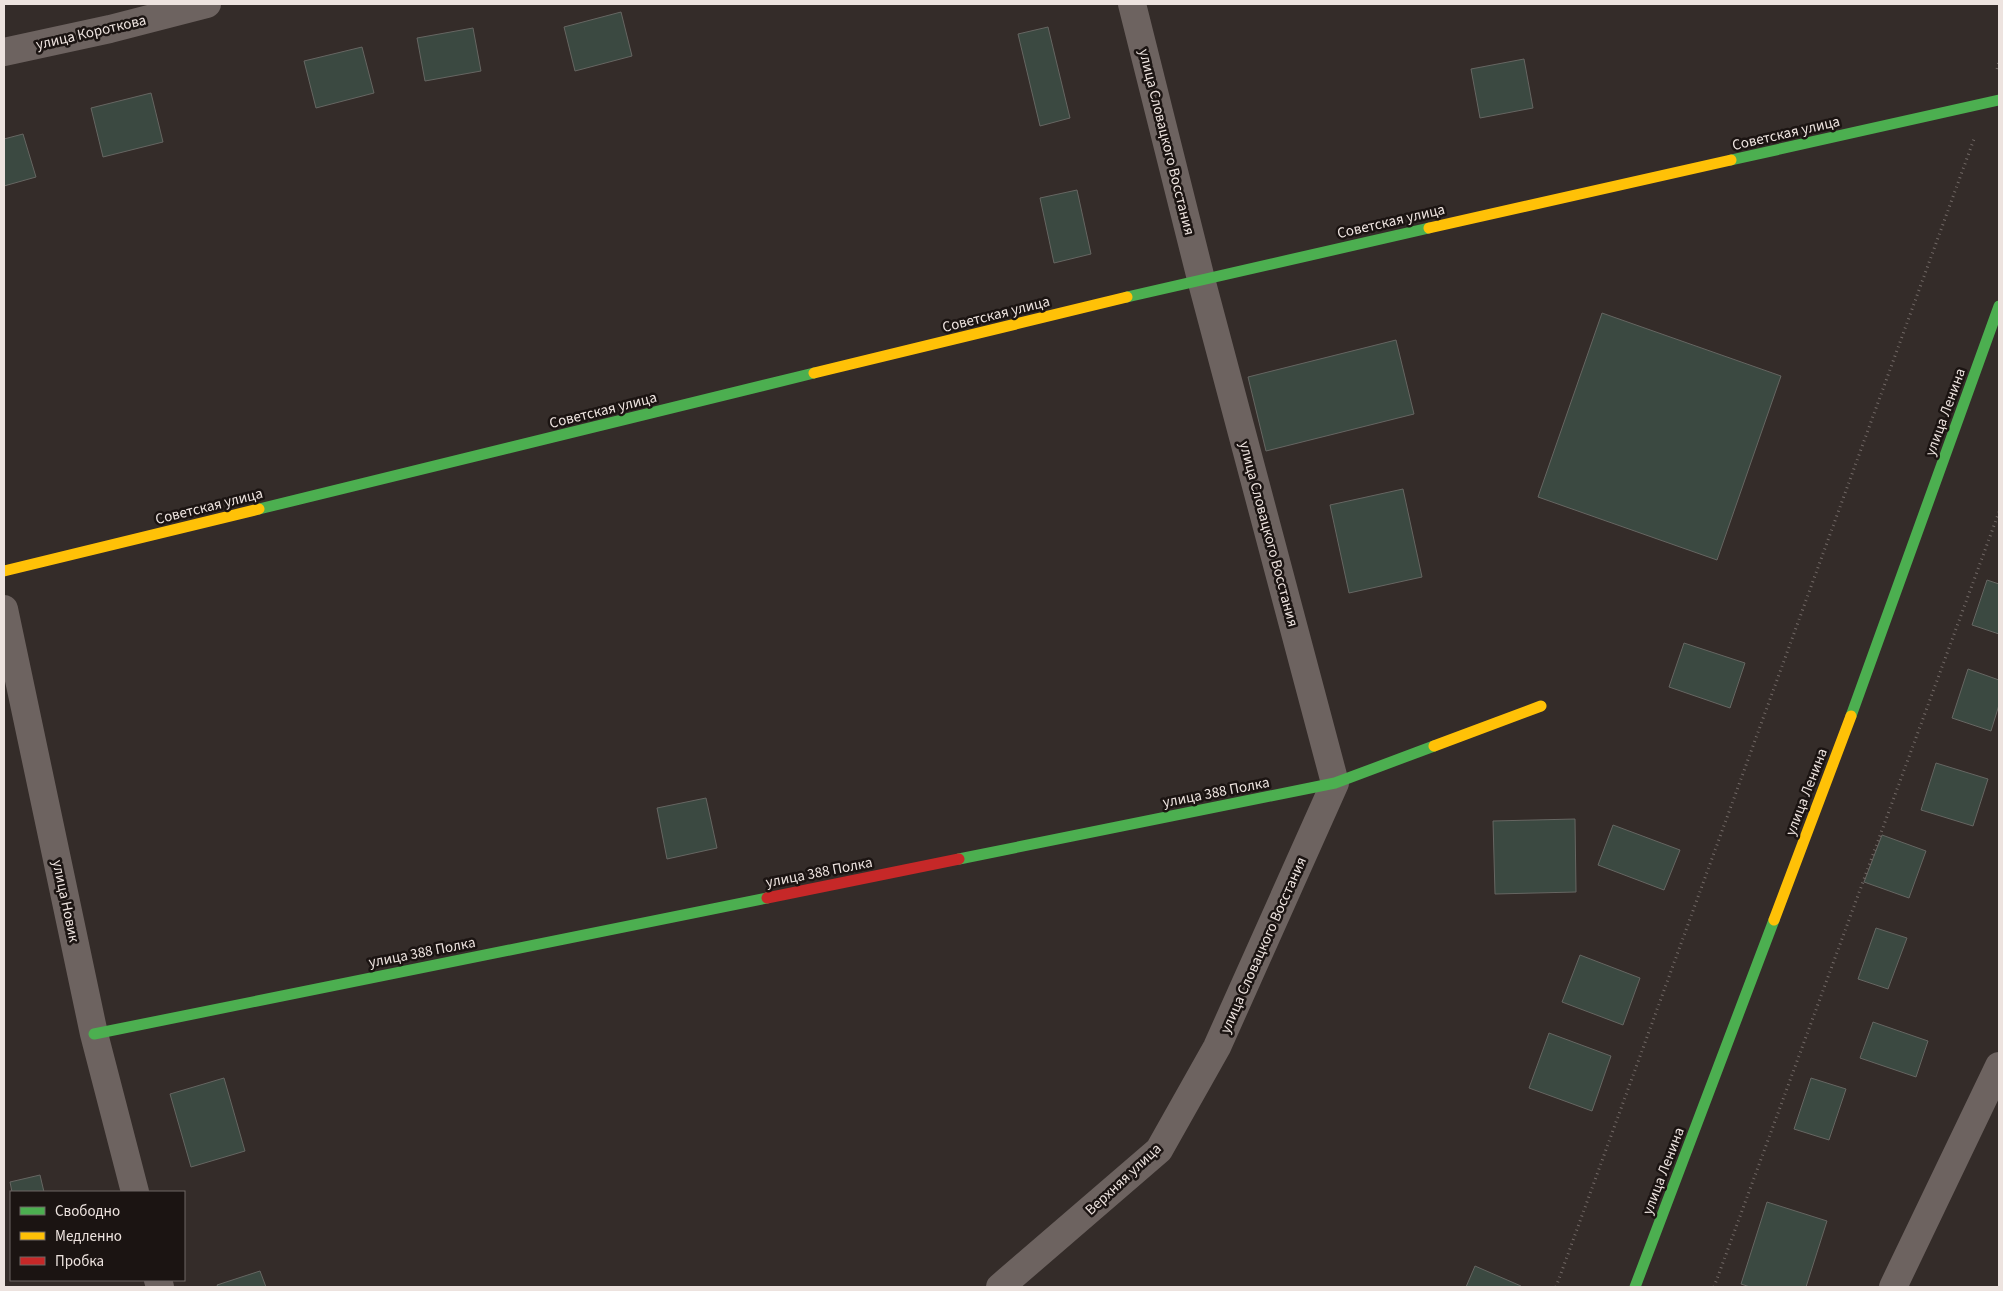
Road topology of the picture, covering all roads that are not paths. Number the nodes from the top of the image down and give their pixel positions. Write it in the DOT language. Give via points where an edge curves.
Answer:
graph roads {
  1 [pos="208,4"];
  2 [pos="1132,4"];
  3 [pos="4,52"];
  4 [pos="1994,101"];
  5 [pos="1201,279"];
  6 [pos="1999,306"];
  7 [pos="4,571"];
  8 [pos="4,609"];
  9 [pos="1540,706"];
  10 [pos="1335,783"];
  11 [pos="94,1034"];
  12 [pos="1217,1048"];
  13 [pos="1999,1066"];
  14 [pos="135,1191"];
  15 [pos="1000,1287"];
  16 [pos="1635,1287"];
  17 [pos="1893,1287"];
  1 -- 3 [label="street, улица Короткова"];
  2 -- 5 [label="street, улица Словацкого Восстания"];
  4 -- 5 [label="street, Советская улица"];
  5 -- 7 [label="street, Советская улица"];
  5 -- 10 [label="street, улица Словацкого Восстания"];
  6 -- 16 [label="street, улица Ленина" via="1837,754"];
  8 -- 11 [label="street, улица Новик"];
  9 -- 10 [label="street, улица 388 Полка"];
  10 -- 11 [label="street, улица 388 Полка"];
  10 -- 12 [label="street, улица Словацкого Восстания"];
  11 -- 14 [label="street, улица Новик"];
  12 -- 15 [label="street, Верхняя улица" via="1159,1150"];
  13 -- 17 [label="street"];
}
